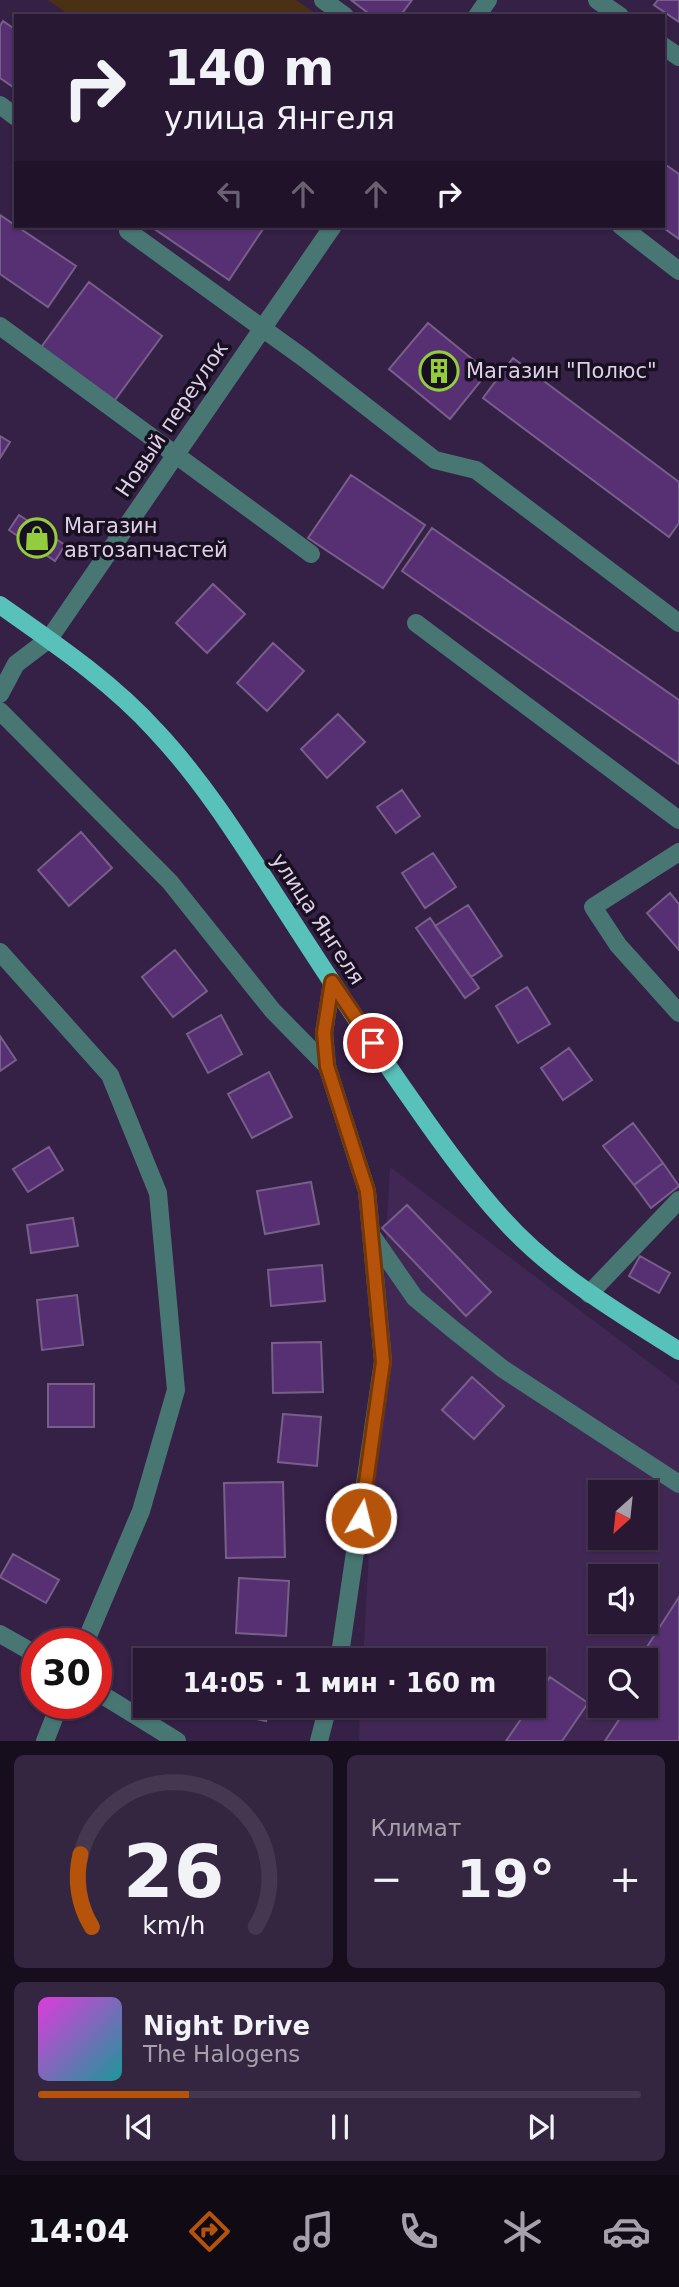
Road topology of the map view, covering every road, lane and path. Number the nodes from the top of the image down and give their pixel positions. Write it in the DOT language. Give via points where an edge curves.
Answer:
graph roads {
  1 [pos="323,0"];
  2 [pos="597,0"];
  3 [pos="342,14"];
  4 [pos="617,14"];
  5 [pos="130,228"];
  6 [pos="331,228"];
  7 [pos="624,228"];
  8 [pos="679,271"];
  9 [pos="0,326"];
  10 [pos="262,328"];
  11 [pos="176,454"];
  12 [pos="311,554"];
  13 [pos="0,605"];
  14 [pos="416,623"];
  15 [pos="679,623"];
  16 [pos="49,639"];
  17 [pos="0,694"];
  18 [pos="0,711"];
  19 [pos="679,820"];
  20 [pos="679,852"];
  21 [pos="0,952"];
  22 [pos="332,982"];
  23 [pos="679,1013"];
  24 [pos="327,1066"];
  25 [pos="679,1200"];
  26 [pos="371,1234"];
  27 [pos="589,1294"];
  28 [pos="679,1351"];
  29 [pos="679,1485"];
  30 [pos="91,1628"];
  31 [pos="0,1634"];
  32 [pos="21,1646"];
  33 [pos="341,1648"];
  34 [pos="112,1701"];
  35 [pos="325,1718"];
  36 [pos="54,1719"];
  37 [pos="45,1741"];
  38 [pos="177,1741"];
  39 [pos="319,1741"];
  1 -- 3 [label="street"];
  2 -- 4 [label="street"];
  5 -- 10 [label="street" via="128,231"];
  6 -- 10 [label="street, Новый переулок"];
  7 -- 8 [label="street"];
  9 -- 11 [label="street"];
  10 -- 11 [label="street, Новый переулок"];
  10 -- 15 [label="street" via="435,460 476,470"];
  11 -- 12 [label="street"];
  11 -- 16 [label="street, Новый переулок"];
  13 -- 16 [label="main road, улица Янгеля"];
  14 -- 19 [label="street"];
  16 -- 17 [label="street, Новый переулок" via="16,664"];
  16 -- 22 [label="main road, улица Янгеля" via="156,730 216,804"];
  18 -- 24 [label="street" via="170,882 273,1011"];
  20 -- 23 [label="street" via="593,907 618,945"];
  21 -- 30 [label="street" via="110,1075 158,1193 176,1390 141,1511"];
  22 -- 24 [label="street" via="324,1033"];
  22 -- 27 [label="main road, улица Янгеля" via="448,1151 502,1218 546,1262"];
  24 -- 26 [label="street" via="367,1191"];
  25 -- 27 [label="street"];
  26 -- 29 [label="street" via="415,1297 455,1331 503,1369"];
  26 -- 33 [label="street" via="383,1362"];
  27 -- 28 [label="main road, улица Янгеля"];
  31 -- 32 [label="street"];
  34 -- 38 [label="street"];
  35 -- 39 [label="street"];
  36 -- 37 [label="street"];
}
